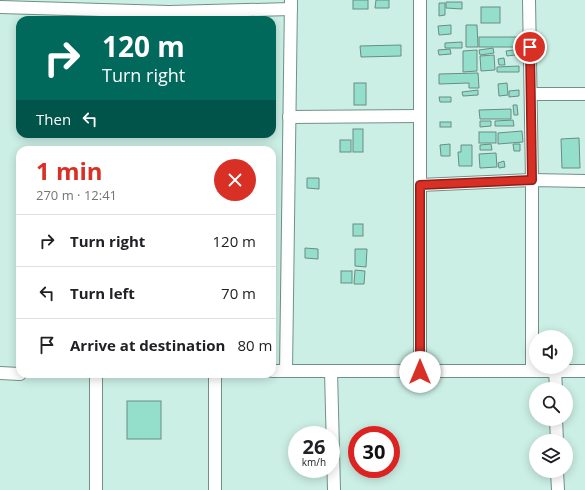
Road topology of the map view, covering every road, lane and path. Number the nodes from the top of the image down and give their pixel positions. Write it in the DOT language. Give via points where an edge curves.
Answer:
graph roads {
  1 [pos="420,0"];
  2 [pos="530,0"];
  3 [pos="1,5"];
  4 [pos="291,5"];
  5 [pos="169,6"];
  6 [pos="531,94"];
  7 [pos="585,94"];
  8 [pos="420,116"];
  9 [pos="289,117"];
  10 [pos="532,180"];
  11 [pos="585,181"];
  12 [pos="420,185"];
  13 [pos="532,330"];
  14 [pos="529,370"];
  15 [pos="276,371"];
  16 [pos="286,371"];
  17 [pos="331,371"];
  18 [pos="573,371"];
  19 [pos="585,371"];
  20 [pos="420,372"];
  21 [pos="0,373"];
  22 [pos="16,374"];
  23 [pos="96,378"];
  24 [pos="215,378"];
  25 [pos="557,478"];
  26 [pos="96,490"];
  27 [pos="215,490"];
  28 [pos="334,490"];
  29 [pos="558,490"];
  1 -- 8 [label="street"];
  2 -- 6 [label="street"];
  3 -- 5 [label="street"];
  4 -- 5 [label="street"];
  4 -- 9 [label="street"];
  6 -- 7 [label="street"];
  6 -- 10 [label="street"];
  8 -- 9 [label="street"];
  8 -- 12 [label="street"];
  9 -- 16 [label="street"];
  10 -- 11 [label="street"];
  10 -- 12 [label="street"];
  10 -- 13 [label="street"];
  12 -- 20 [label="street"];
  14 -- 20 [label="street"];
  15 -- 16 [label="street"];
  16 -- 17 [label="street"];
  17 -- 20 [label="street"];
  17 -- 28 [label="street"];
  18 -- 19 [label="street"];
  21 -- 22 [label="street"];
  23 -- 26 [label="street"];
  24 -- 27 [label="street"];
  25 -- 29 [label="street"];
}
